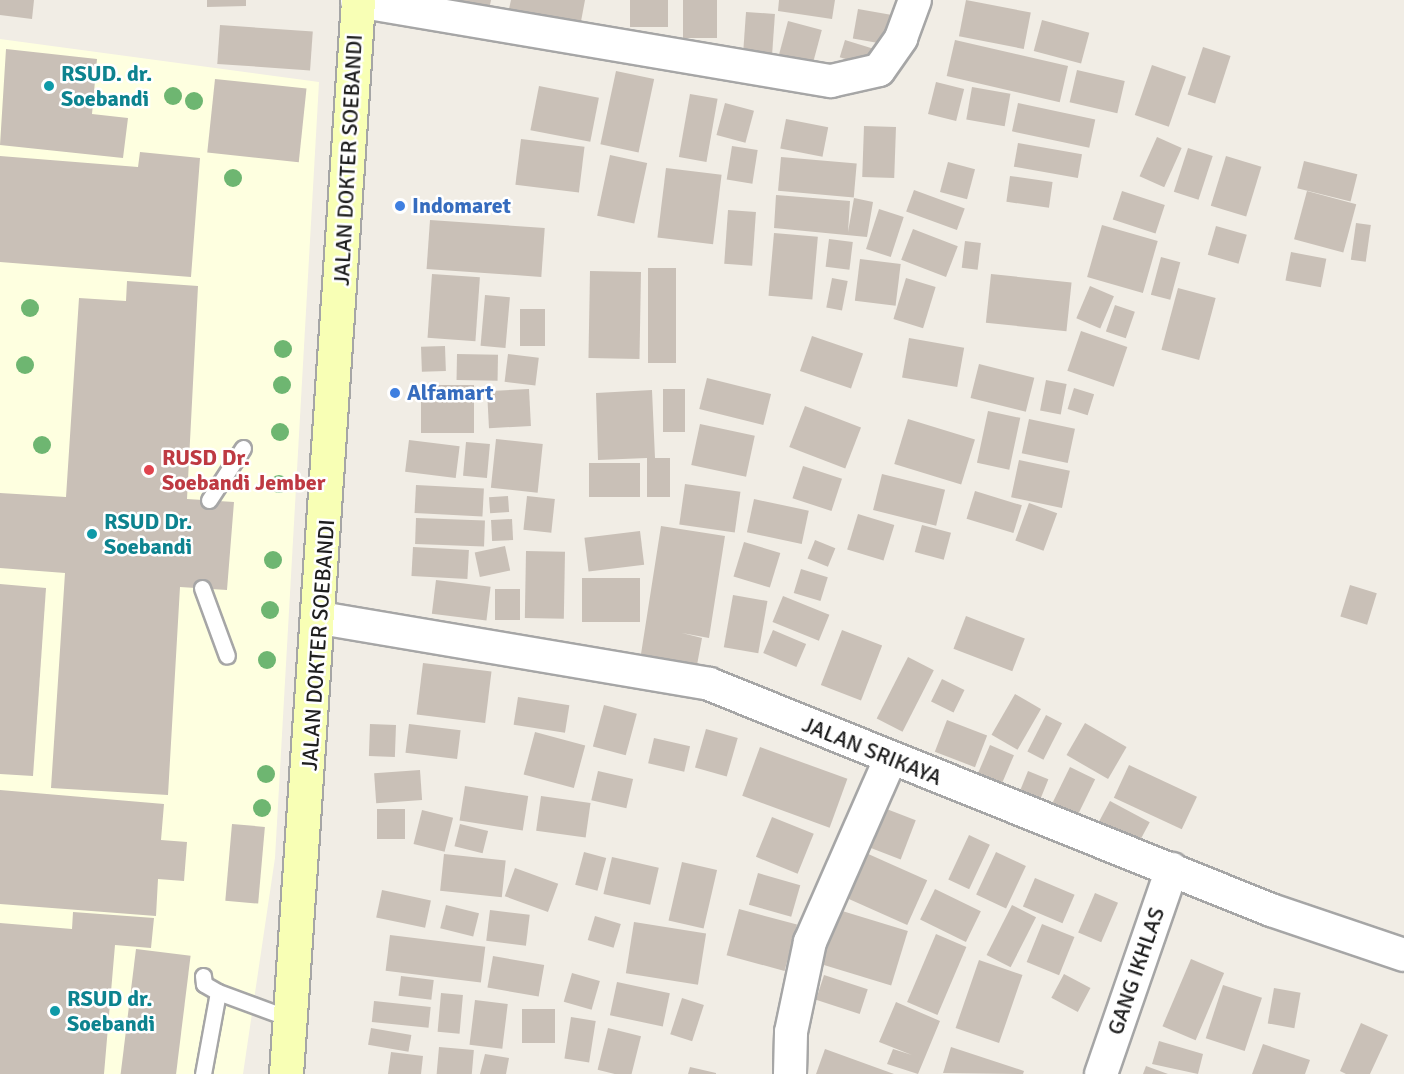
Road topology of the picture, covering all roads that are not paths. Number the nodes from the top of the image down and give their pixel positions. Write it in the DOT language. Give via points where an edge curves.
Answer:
graph roads {
  1 [pos="915,0"];
  2 [pos="358,1"];
  3 [pos="243,448"];
  4 [pos="209,501"];
  5 [pos="202,588"];
  6 [pos="320,618"];
  7 [pos="227,656"];
  8 [pos="890,760"];
  9 [pos="1172,869"];
  10 [pos="1404,955"];
  11 [pos="203,976"];
  12 [pos="218,992"];
  13 [pos="293,1020"];
  14 [pos="203,1074"];
  15 [pos="286,1074"];
  16 [pos="790,1074"];
  17 [pos="1101,1074"];
  1 -- 2 [label="street" via="901,38 879,70 848,80 804,79"];
  2 -- 6 [label="main road, JALAN DOKTER SOEBANDI"];
  3 -- 4 [label="lane"];
  5 -- 7 [label="lane"];
  6 -- 8 [label="street, JALAN SRIKAYA" via="709,684"];
  6 -- 13 [label="main road, JALAN DOKTER SOEBANDI"];
  8 -- 9 [label="street, JALAN SRIKAYA"];
  8 -- 16 [label="street" via="810,942 791,1032"];
  9 -- 10 [label="street, JALAN SRIKAYA"];
  9 -- 17 [label="street, GANG IKHLAS"];
  11 -- 12 [label="lane" via="204,984"];
  12 -- 13 [label="lane"];
  12 -- 14 [label="lane"];
  13 -- 15 [label="main road, JALAN DOKTER SOEBANDI"];
}
